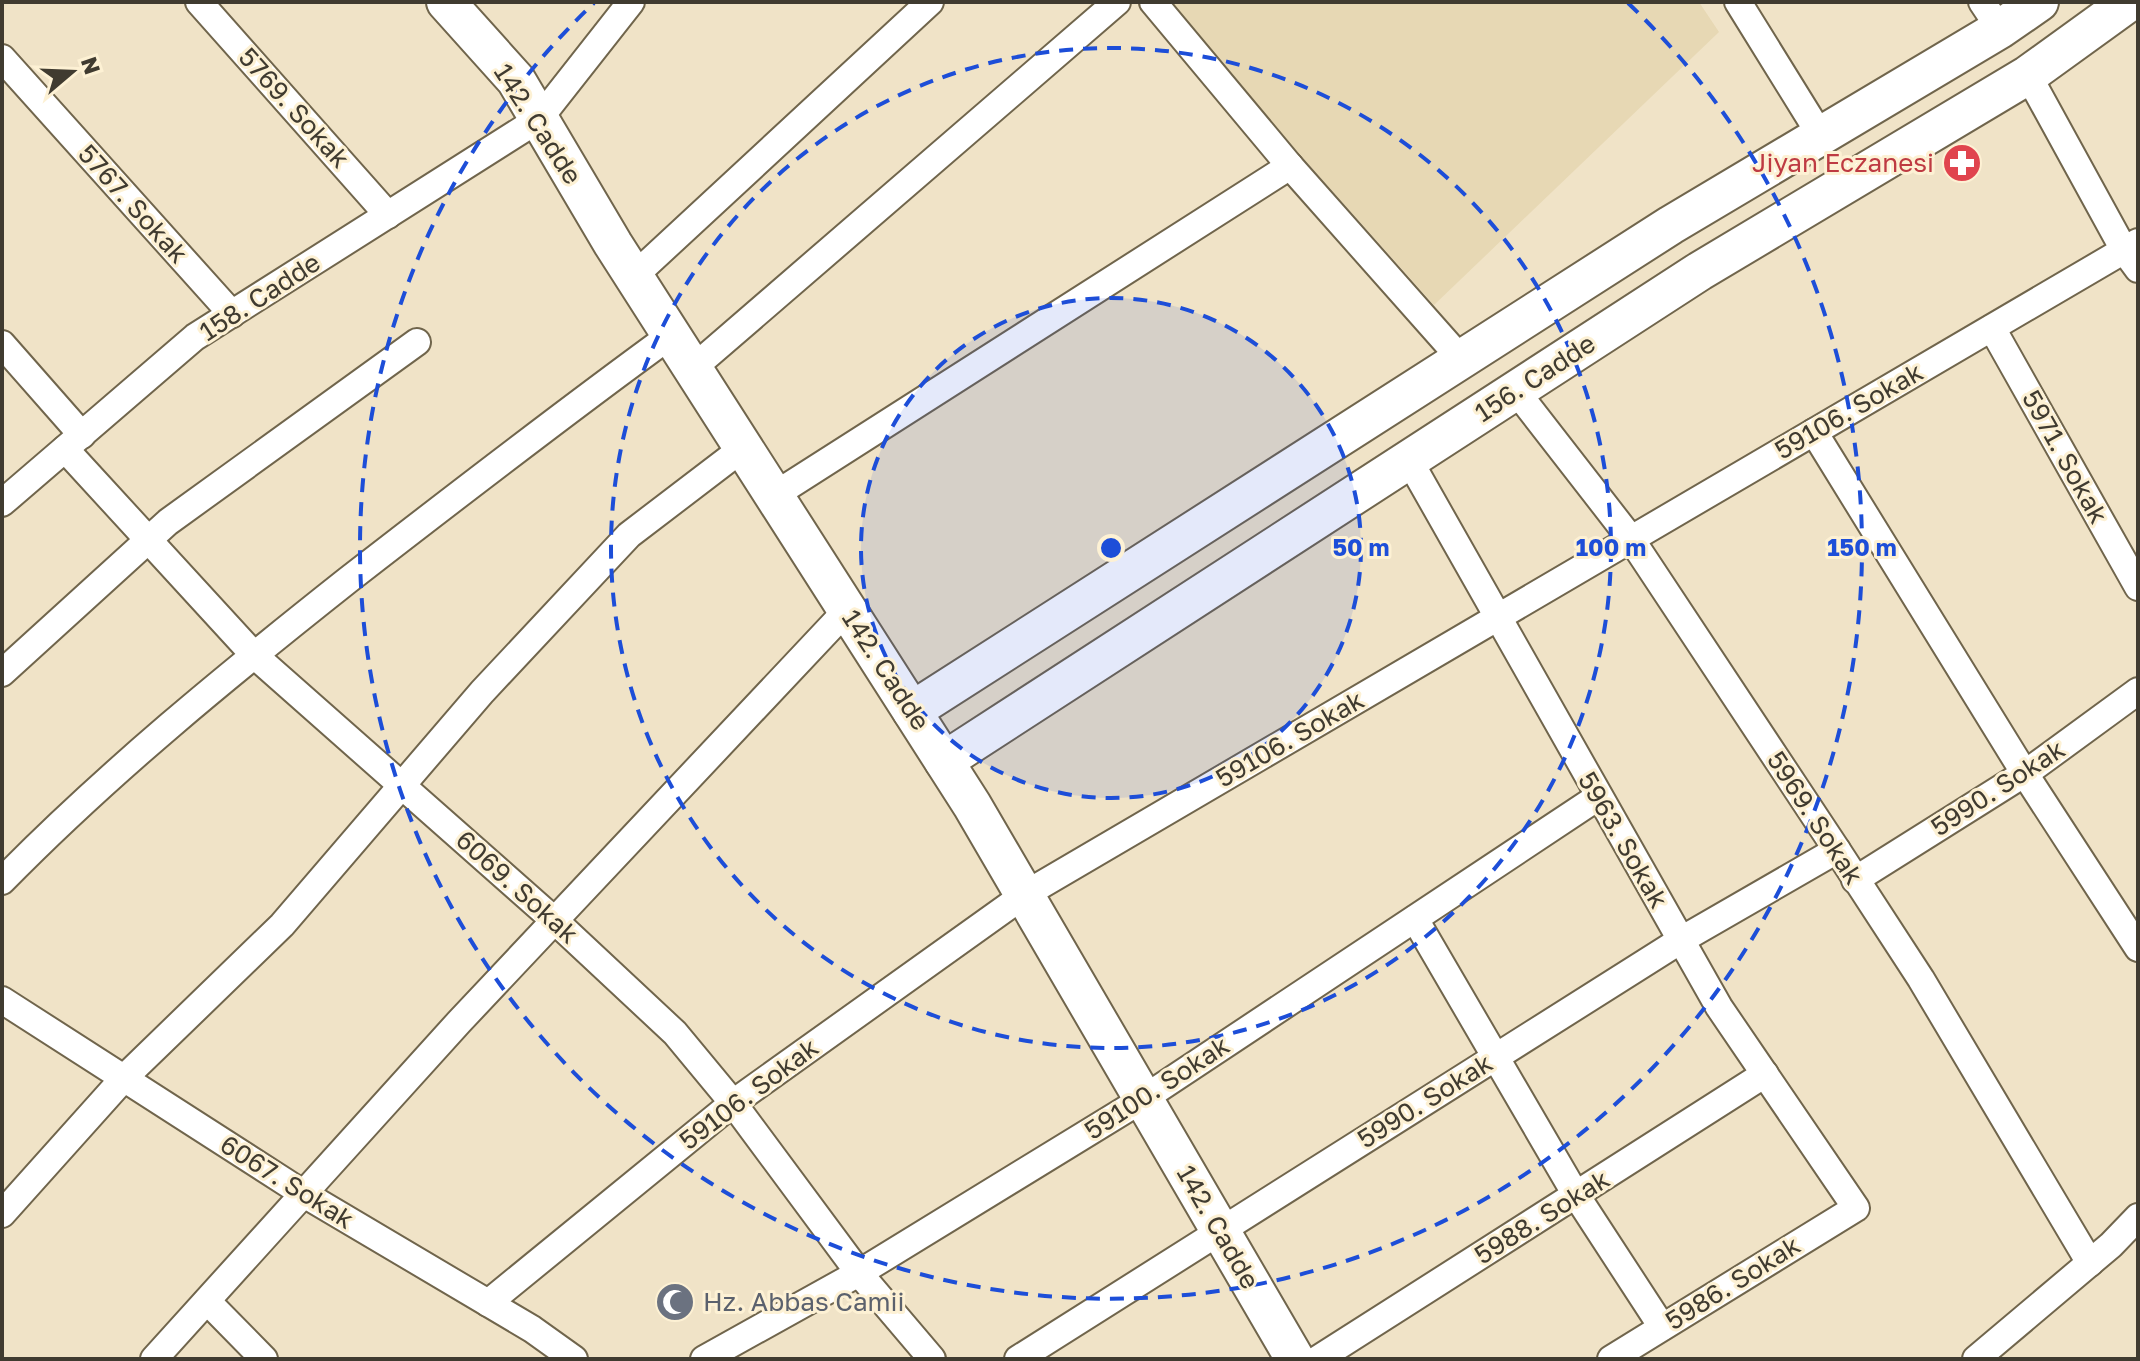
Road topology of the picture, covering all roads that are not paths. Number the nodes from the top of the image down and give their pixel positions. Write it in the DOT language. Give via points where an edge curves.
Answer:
graph roads {
  1 [pos="199,2"];
  2 [pos="446,2"];
  3 [pos="630,2"];
  4 [pos="930,2"];
  5 [pos="1117,2"];
  6 [pos="1153,2"];
  7 [pos="1738,2"];
  8 [pos="2039,2"];
  9 [pos="2129,2"];
  10 [pos="1991,16"];
  11 [pos="2,58"];
  12 [pos="2028,75"];
  13 [pos="539,119"];
  14 [pos="1821,136"];
  15 [pos="1290,166"];
  16 [pos="388,215"];
  17 [pos="2133,254"];
  18 [pos="633,277"];
  19 [pos="232,314"];
  20 [pos="1992,328"];
  21 [pos="671,335"];
  22 [pos="417,342"];
  23 [pos="2,344"];
  24 [pos="1462,360"];
  25 [pos="692,369"];
  26 [pos="1516,391"];
  27 [pos="1814,432"];
  28 [pos="73,442"];
  29 [pos="743,448"];
  30 [pos="1409,460"];
  31 [pos="773,496"];
  32 [pos="2,503"];
  33 [pos="1631,539"];
  34 [pos="148,540"];
  35 [pos="2138,587"];
  36 [pos="847,610"];
  37 [pos="1499,616"];
  38 [pos="254,655"];
  39 [pos="2,673"];
  40 [pos="2138,691"];
  41 [pos="912,711"];
  42 [pos="944,761"];
  43 [pos="2025,774"];
  44 [pos="403,784"];
  45 [pos="1598,797"];
  46 [pos="1837,850"];
  47 [pos="1855,880"];
  48 [pos="2,881"];
  49 [pos="1024,895"];
  50 [pos="1415,919"];
  51 [pos="554,920"];
  52 [pos="1681,940"];
  53 [pos="2138,948"];
  54 [pos="2,1000"];
  55 [pos="1495,1057"];
  56 [pos="1765,1074"];
  57 [pos="123,1079"];
  58 [pos="1143,1099"];
  59 [pos="733,1103"];
  60 [pos="304,1194"];
  61 [pos="1576,1195"];
  62 [pos="1856,1208"];
  63 [pos="2,1214"];
  64 [pos="2138,1217"];
  65 [pos="1219,1230"];
  66 [pos="2090,1263"];
  67 [pos="859,1273"];
  68 [pos="207,1301"];
  69 [pos="488,1303"];
  70 [pos="1662,1327"];
  71 [pos="154,1359"];
  72 [pos="264,1359"];
  73 [pos="574,1359"];
  74 [pos="704,1359"];
  75 [pos="932,1359"];
  76 [pos="1018,1359"];
  77 [pos="1295,1359"];
  78 [pos="1318,1359"];
  79 [pos="1611,1359"];
  80 [pos="1976,1359"];
  1 -- 16 [label="street, 5769. Sokak"];
  2 -- 13 [label="street, 142. Cadde" via="516,80"];
  3 -- 13 [label="street, 158. Cadde"];
  4 -- 18 [label="street"];
  5 -- 25 [label="street"];
  6 -- 15 [label="street"];
  7 -- 14 [label="street"];
  8 -- 10 [label="street, 156. Cadde"];
  9 -- 12 [label="street, 156. Cadde"];
  10 -- 14 [label="street, 156. Cadde"];
  11 -- 19 [label="street, 5767. Sokak"];
  12 -- 17 [label="street"];
  12 -- 26 [label="street, 156. Cadde" via="1700,271"];
  13 -- 16 [label="street, 158. Cadde"];
  13 -- 18 [label="street, 142. Cadde"];
  14 -- 24 [label="street, 156. Cadde"];
  15 -- 24 [label="street"];
  15 -- 31 [label="street"];
  16 -- 19 [label="street, 158. Cadde"];
  17 -- 20 [label="street, 59106. Sokak"];
  18 -- 21 [label="street, 142. Cadde"];
  19 -- 28 [label="street, 158. Cadde" via="195,337"];
  20 -- 27 [label="street, 59106. Sokak"];
  20 -- 35 [label="street, 5971. Sokak"];
  21 -- 25 [label="street, 142. Cadde"];
  21 -- 38 [label="street" via="530,437"];
  22 -- 34 [label="street"];
  23 -- 28 [label="street, 6069. Sokak"];
  24 -- 41 [label="street, 156. Cadde"];
  25 -- 29 [label="street, 142. Cadde"];
  26 -- 30 [label="street, 156. Cadde"];
  26 -- 33 [label="street, 5969. Sokak"];
  27 -- 33 [label="street, 59106. Sokak"];
  27 -- 43 [label="street"];
  28 -- 32 [label="street, 158. Cadde"];
  28 -- 34 [label="street, 6069. Sokak"];
  29 -- 31 [label="street, 142. Cadde"];
  29 -- 44 [label="street" via="629,535"];
  30 -- 37 [label="street, 5963. Sokak"];
  30 -- 42 [label="street, 156. Cadde"];
  31 -- 36 [label="street, 142. Cadde"];
  33 -- 37 [label="street, 59106. Sokak"];
  33 -- 46 [label="street, 5969. Sokak"];
  34 -- 38 [label="street, 6069. Sokak"];
  34 -- 39 [label="street"];
  36 -- 41 [label="street, 142. Cadde"];
  36 -- 51 [label="street"];
  37 -- 45 [label="street, 5963. Sokak"];
  37 -- 49 [label="street, 59106. Sokak"];
  38 -- 44 [label="street, 6069. Sokak"];
  38 -- 48 [label="street" via="60,822"];
  40 -- 43 [label="street, 5990. Sokak"];
  41 -- 42 [label="street, 142. Cadde"];
  42 -- 49 [label="street, 142. Cadde"];
  43 -- 47 [label="street, 5990. Sokak"];
  43 -- 53 [label="street"];
  44 -- 51 [label="street, 6069. Sokak"];
  44 -- 57 [label="street" via="282,925"];
  45 -- 50 [label="street, 59100. Sokak"];
  45 -- 52 [label="street, 5963. Sokak"];
  46 -- 47 [label="street, 5969. Sokak"];
  46 -- 52 [label="street, 5990. Sokak"];
  47 -- 66 [label="street, 5969. Sokak" via="1921,979"];
  49 -- 58 [label="street, 142. Cadde"];
  49 -- 59 [label="street, 59106. Sokak"];
  50 -- 55 [label="street"];
  50 -- 58 [label="street, 59100. Sokak"];
  51 -- 59 [label="street, 6069. Sokak" via="675,1033"];
  51 -- 60 [label="street"];
  52 -- 55 [label="street, 5990. Sokak"];
  52 -- 56 [label="street, 5963. Sokak"];
  54 -- 57 [label="street, 6067. Sokak"];
  55 -- 61 [label="street"];
  55 -- 65 [label="street, 5990. Sokak"];
  56 -- 61 [label="street, 5988. Sokak"];
  56 -- 62 [label="street, 5963. Sokak"];
  57 -- 60 [label="street, 6067. Sokak"];
  57 -- 63 [label="street"];
  58 -- 65 [label="street, 142. Cadde"];
  58 -- 67 [label="street, 59100. Sokak"];
  59 -- 67 [label="street, 6069. Sokak"];
  59 -- 69 [label="street, 59106. Sokak"];
  60 -- 68 [label="street"];
  60 -- 69 [label="street, 6067. Sokak"];
  61 -- 70 [label="street"];
  61 -- 78 [label="street, 5988. Sokak"];
  62 -- 70 [label="street, 5986. Sokak"];
  64 -- 66 [label="street"];
  65 -- 76 [label="street, 5990. Sokak"];
  65 -- 77 [label="street, 142. Cadde"];
  66 -- 80 [label="street"];
  67 -- 74 [label="street, 59100. Sokak"];
  67 -- 75 [label="street, 6069. Sokak"];
  68 -- 71 [label="street"];
  68 -- 72 [label="street"];
  69 -- 73 [label="street, 6067. Sokak"];
  70 -- 79 [label="street, 5986. Sokak"];
}
